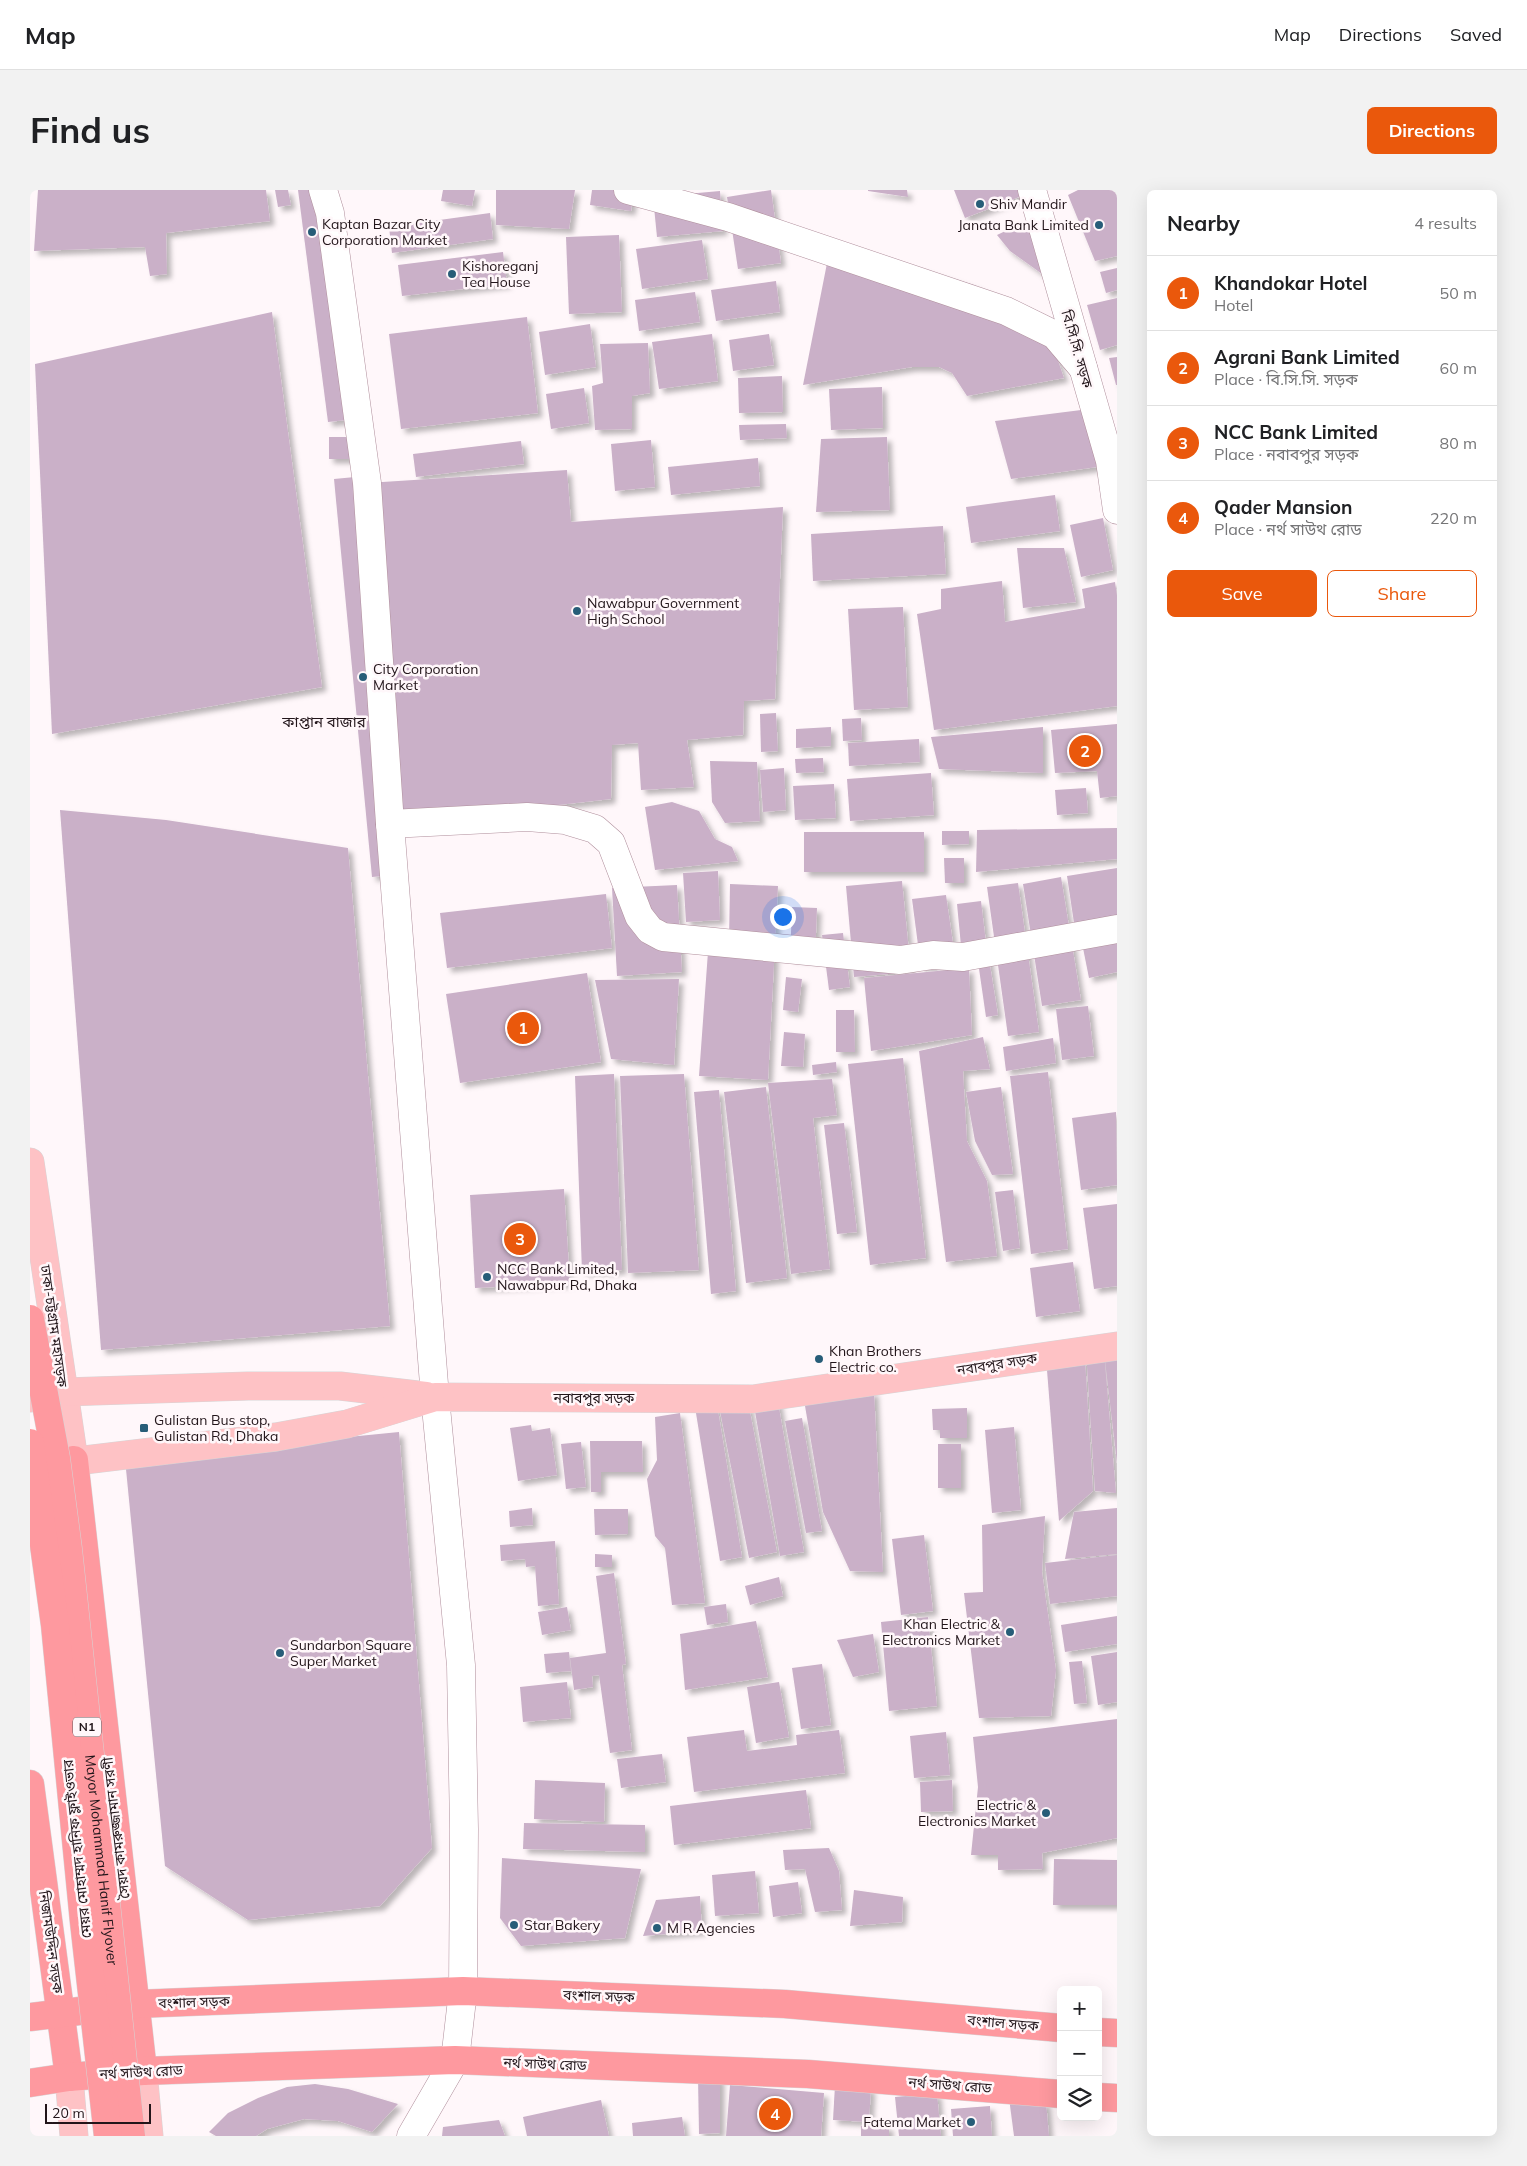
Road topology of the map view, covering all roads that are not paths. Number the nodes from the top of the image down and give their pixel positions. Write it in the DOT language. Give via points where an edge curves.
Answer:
graph roads {
  1 [pos="323,190"];
  2 [pos="628,190"];
  3 [pos="1032,190"];
  4 [pos="1083,368"];
  5 [pos="1114,460"];
  6 [pos="1117,510"];
  7 [pos="390,824"];
  8 [pos="1117,929"];
  9 [pos="30,1162"];
  10 [pos="30,1319"];
  11 [pos="1117,1346"];
  12 [pos="64,1392"];
  13 [pos="435,1397"];
  14 [pos="30,1398"];
  15 [pos="30,1444"];
  16 [pos="74,1460"];
  17 [pos="30,1467"];
  18 [pos="30,1784"];
  19 [pos="463,1990"];
  20 [pos="136,2004"];
  21 [pos="60,2012"];
  22 [pos="30,2017"];
  23 [pos="1057,2028"];
  24 [pos="1102,2032"];
  25 [pos="1117,2033"];
  26 [pos="455,2060"];
  27 [pos="144,2071"];
  28 [pos="69,2077"];
  29 [pos="30,2082"];
  30 [pos="1057,2094"];
  31 [pos="1102,2097"];
  32 [pos="1117,2098"];
  33 [pos="409,2135"];
  34 [pos="74,2136"];
  35 [pos="108,2136"];
  36 [pos="131,2136"];
  37 [pos="149,2136"];
  1 -- 7 [label="street" via="330,213 367,483"];
  2 -- 4 [label="street" via="728,217 1006,311 1055,335"];
  3 -- 4 [label="street, বি.সি.সি. সড়ক"];
  4 -- 5 [label="street, বি.সি.সি. সড়ক"];
  5 -- 6 [label="street, বি.সি.সি. সড়ক"];
  7 -- 8 [label="street" via="527,817 565,820 595,829 611,843 639,916 650,930 662,937 900,960 932,955 963,957"];
  7 -- 13 [label="street"];
  9 -- 12 [label="main road, ঢাকা-চট্টগ্রাম মহাসড়ক"];
  10 -- 36 [label="highway, Mayor Mohammad Hanif Flyover / N1, bridge" via="56,1458 67,1540"];
  11 -- 13 [label="main road, নবাবপুর সড়ক" via="753,1399"];
  12 -- 13 [label="main road" via="340,1386"];
  12 -- 14 [label="main road"];
  12 -- 16 [label="main road, ঢাকা-চট্টগ্রাম মহাসড়ক"];
  13 -- 16 [label="main road, নবাবপুর সড়ক" via="329,1428"];
  13 -- 19 [label="street" via="461,1666"];
  15 -- 35 [label="highway, মেয়র মোহাম্মদ হানিফ ফ্লাইওভার / N1, bridge" via="55,1625"];
  16 -- 17 [label="main road, নবাবপুর সড়ক"];
  16 -- 20 [label="highway, সৈয়দ কামরুজ্জামান সরণী"];
  18 -- 21 [label="highway, নিজামউদ্দিন সড়ক"];
  19 -- 20 [label="highway, বংশাল সড়ক"];
  19 -- 23 [label="highway, বংশাল সড়ক" via="784,2004"];
  19 -- 26 [label="street"];
  20 -- 21 [label="highway, বংশাল সড়ক"];
  20 -- 27 [label="highway, সৈয়দ কামরুজ্জামান সরণী"];
  21 -- 22 [label="highway, বংশাল সড়ক"];
  21 -- 28 [label="highway, নিজামউদ্দিন সড়ক"];
  24 -- 25 [label="highway"];
  26 -- 27 [label="highway, নর্থ সাউথ রোড"];
  26 -- 30 [label="highway, নর্থ সাউথ রোড" via="808,2074"];
  26 -- 33 [label="street"];
  27 -- 28 [label="highway, নর্থ সাউথ রোড"];
  27 -- 37 [label="main road, সৈয়দ কামরুজ্জামান সরণী"];
  28 -- 29 [label="highway, নর্থ সাউথ রোড"];
  28 -- 34 [label="main road"];
  31 -- 32 [label="highway"];
}
